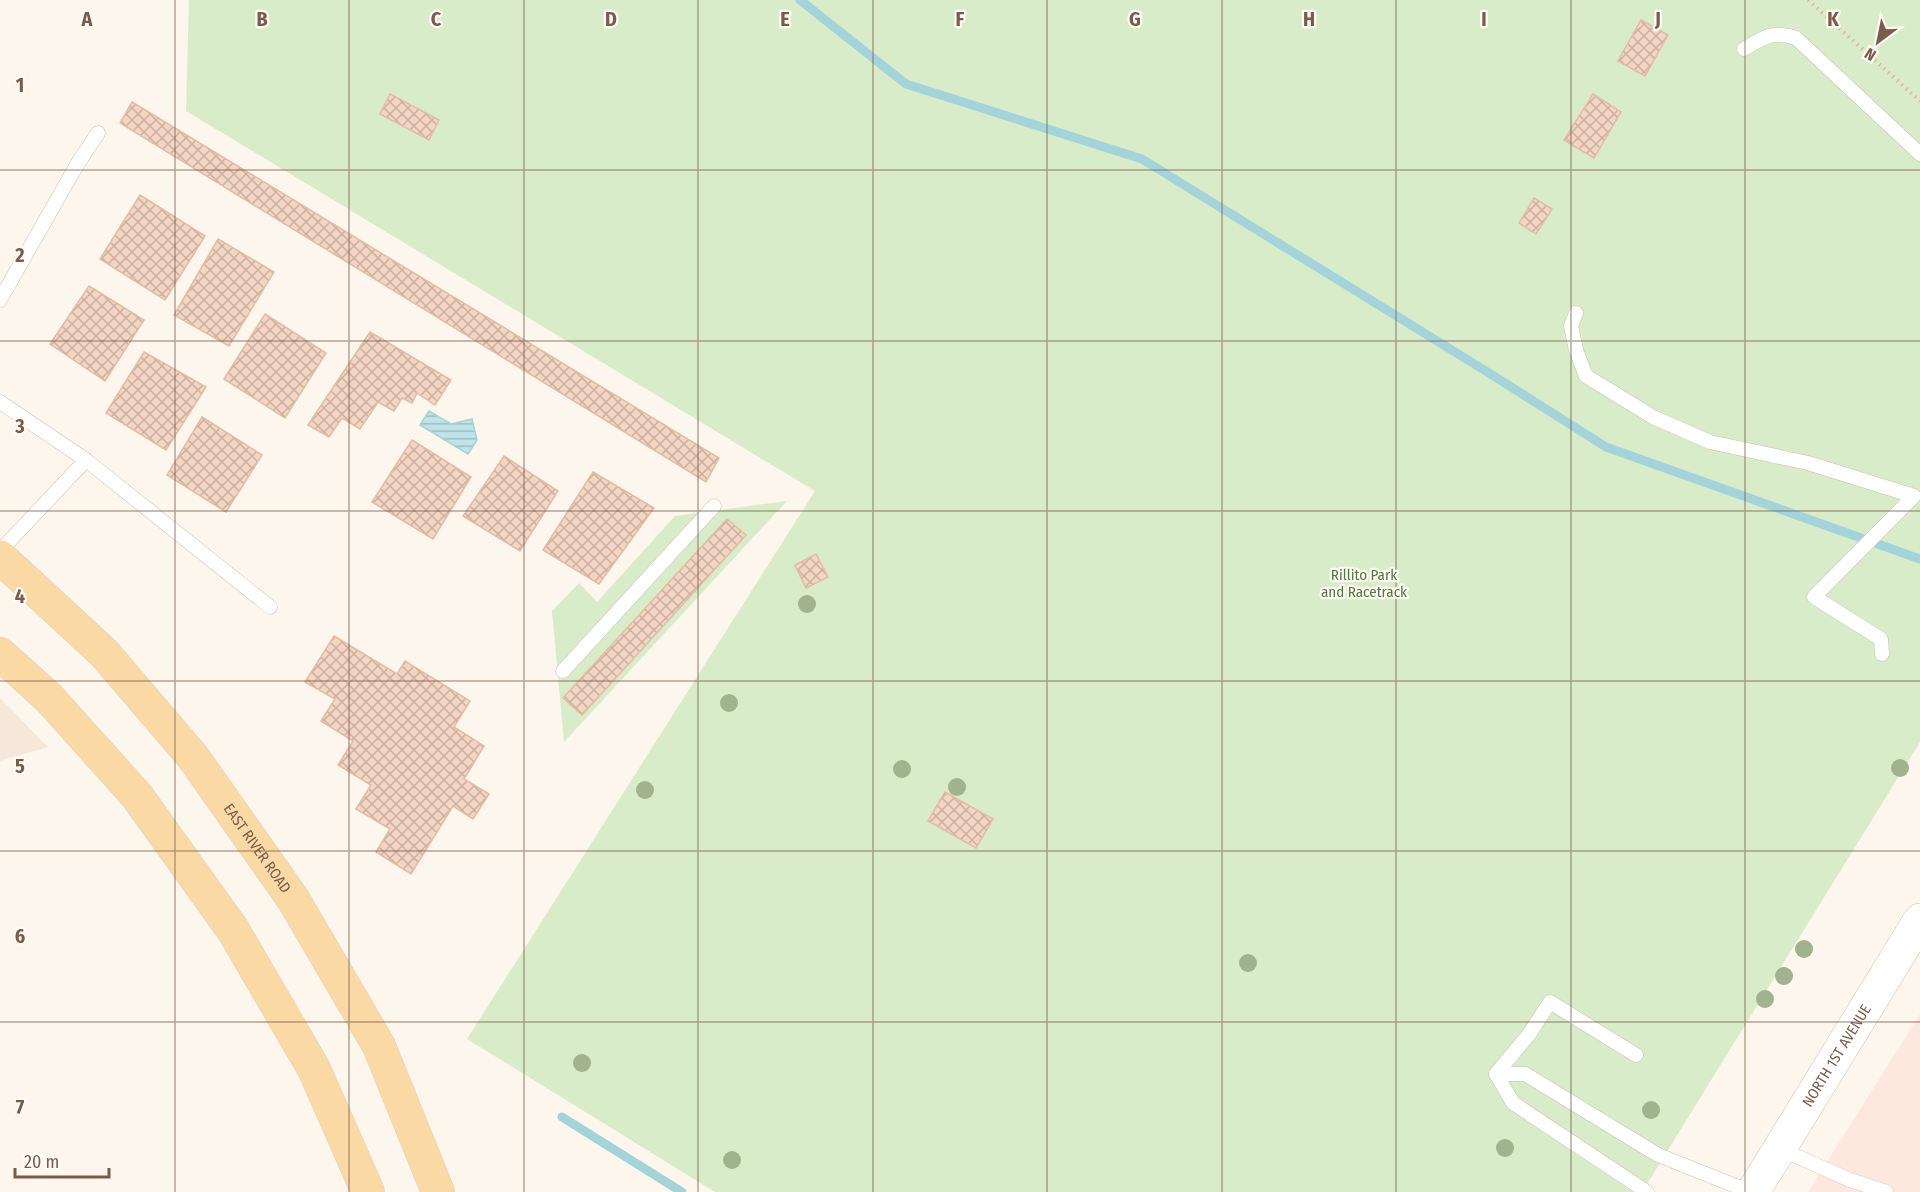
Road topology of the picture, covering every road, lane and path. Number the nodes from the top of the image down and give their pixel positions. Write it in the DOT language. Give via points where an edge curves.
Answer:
graph roads {
  1 [pos="1808,0"];
  2 [pos="1744,49"];
  3 [pos="1920,102"];
  4 [pos="98,133"];
  5 [pos="1920,154"];
  6 [pos="0,300"];
  7 [pos="1576,313"];
  8 [pos="0,402"];
  9 [pos="86,460"];
  10 [pos="714,506"];
  11 [pos="0,551"];
  12 [pos="0,557"];
  13 [pos="270,607"];
  14 [pos="0,654"];
  15 [pos="1882,654"];
  16 [pos="563,671"];
  17 [pos="1920,920"];
  18 [pos="1636,1055"];
  19 [pos="1496,1074"];
  20 [pos="1780,1149"];
  21 [pos="368,1192"];
  22 [pos="438,1192"];
  23 [pos="1647,1192"];
  24 [pos="1752,1192"];
  25 [pos="1886,1192"];
  1 -- 3 [label="path"];
  2 -- 5 [label="lane" via="1782,33 1796,38"];
  4 -- 6 [label="lane"];
  7 -- 15 [label="lane" via="1571,326 1586,376 1653,417 1710,442 1808,463 1914,496 1814,597 1881,639"];
  8 -- 9 [label="lane"];
  9 -- 11 [label="lane"];
  9 -- 13 [label="lane"];
  10 -- 16 [label="lane"];
  12 -- 22 [label="main road, EAST RIVER ROAD" via="104,653 193,758 293,899 379,1046"];
  14 -- 21 [label="main road" via="49,699 137,796 233,930 314,1069"];
  17 -- 20 [label="main road, NORTH 1ST AVENUE"];
  18 -- 19 [label="lane" via="1550,1002"];
  19 -- 23 [label="lane" via="1513,1103"];
  19 -- 24 [label="lane" via="1525,1074 1658,1155"];
  20 -- 24 [label="main road, NORTH 1ST AVENUE"];
  20 -- 25 [label="lane"];
}
